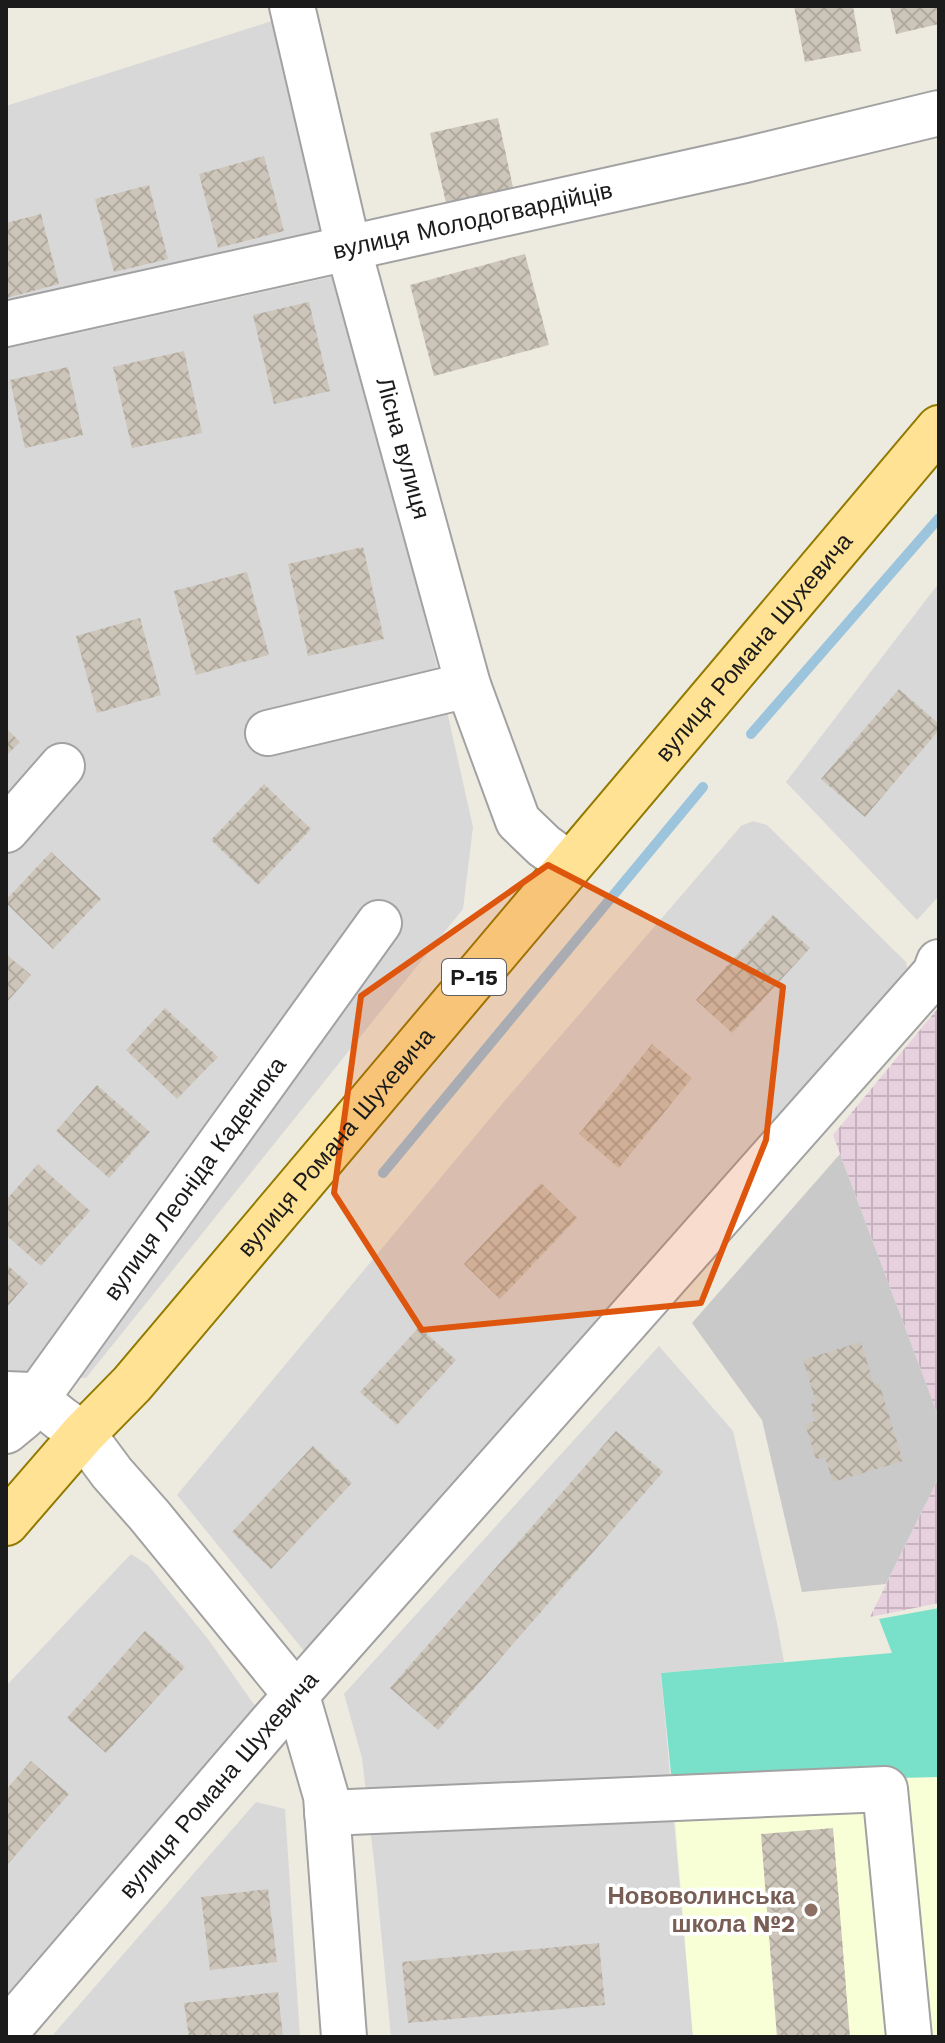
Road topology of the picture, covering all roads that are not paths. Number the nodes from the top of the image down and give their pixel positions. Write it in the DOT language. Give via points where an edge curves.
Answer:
graph roads {
  1 [pos="292,6"];
  2 [pos="939,113"];
  3 [pos="348,247"];
  4 [pos="6,324"];
  5 [pos="939,428"];
  6 [pos="468,685"];
  7 [pos="268,733"];
  8 [pos="62,766"];
  9 [pos="6,830"];
  10 [pos="569,864"];
  11 [pos="379,923"];
  12 [pos="939,962"];
  13 [pos="21,1396"];
  14 [pos="6,1431"];
  15 [pos="83,1434"];
  16 [pos="6,1523"];
  17 [pos="297,1696"];
  18 [pos="327,1813"];
  19 [pos="6,2032"];
  20 [pos="344,2037"];
  21 [pos="909,2037"];
  1 -- 3 [label="street, Лісна вулиця"];
  2 -- 3 [label="street, вулиця Молодогвардійців"];
  3 -- 4 [label="street, вулиця Молодогвардійців"];
  3 -- 6 [label="street, Лісна вулиця"];
  5 -- 10 [label="main road, вулиця Романа Шухевича / Р-15"];
  6 -- 7 [label="street"];
  6 -- 10 [label="street, Лісна вулиця" via="518,821"];
  8 -- 9 [label="street"];
  10 -- 15 [label="main road, вулиця Романа Шухевича / Р-15" via="132,1384"];
  11 -- 13 [label="street, вулиця Леоніда Каденюка"];
  12 -- 17 [label="street, вулиця Романа Шухевича" via="935,973"];
  13 -- 14 [label="street, вулиця Леоніда Каденюка" via="23,1417"];
  13 -- 15 [label="street"];
  15 -- 16 [label="main road, вулиця Романа Шухевича / Р-15"];
  15 -- 17 [label="street"];
  17 -- 18 [label="street"];
  17 -- 19 [label="street, вулиця Романа Шухевича"];
  18 -- 20 [label="street"];
  18 -- 21 [label="street" via="885,1789"];
}
